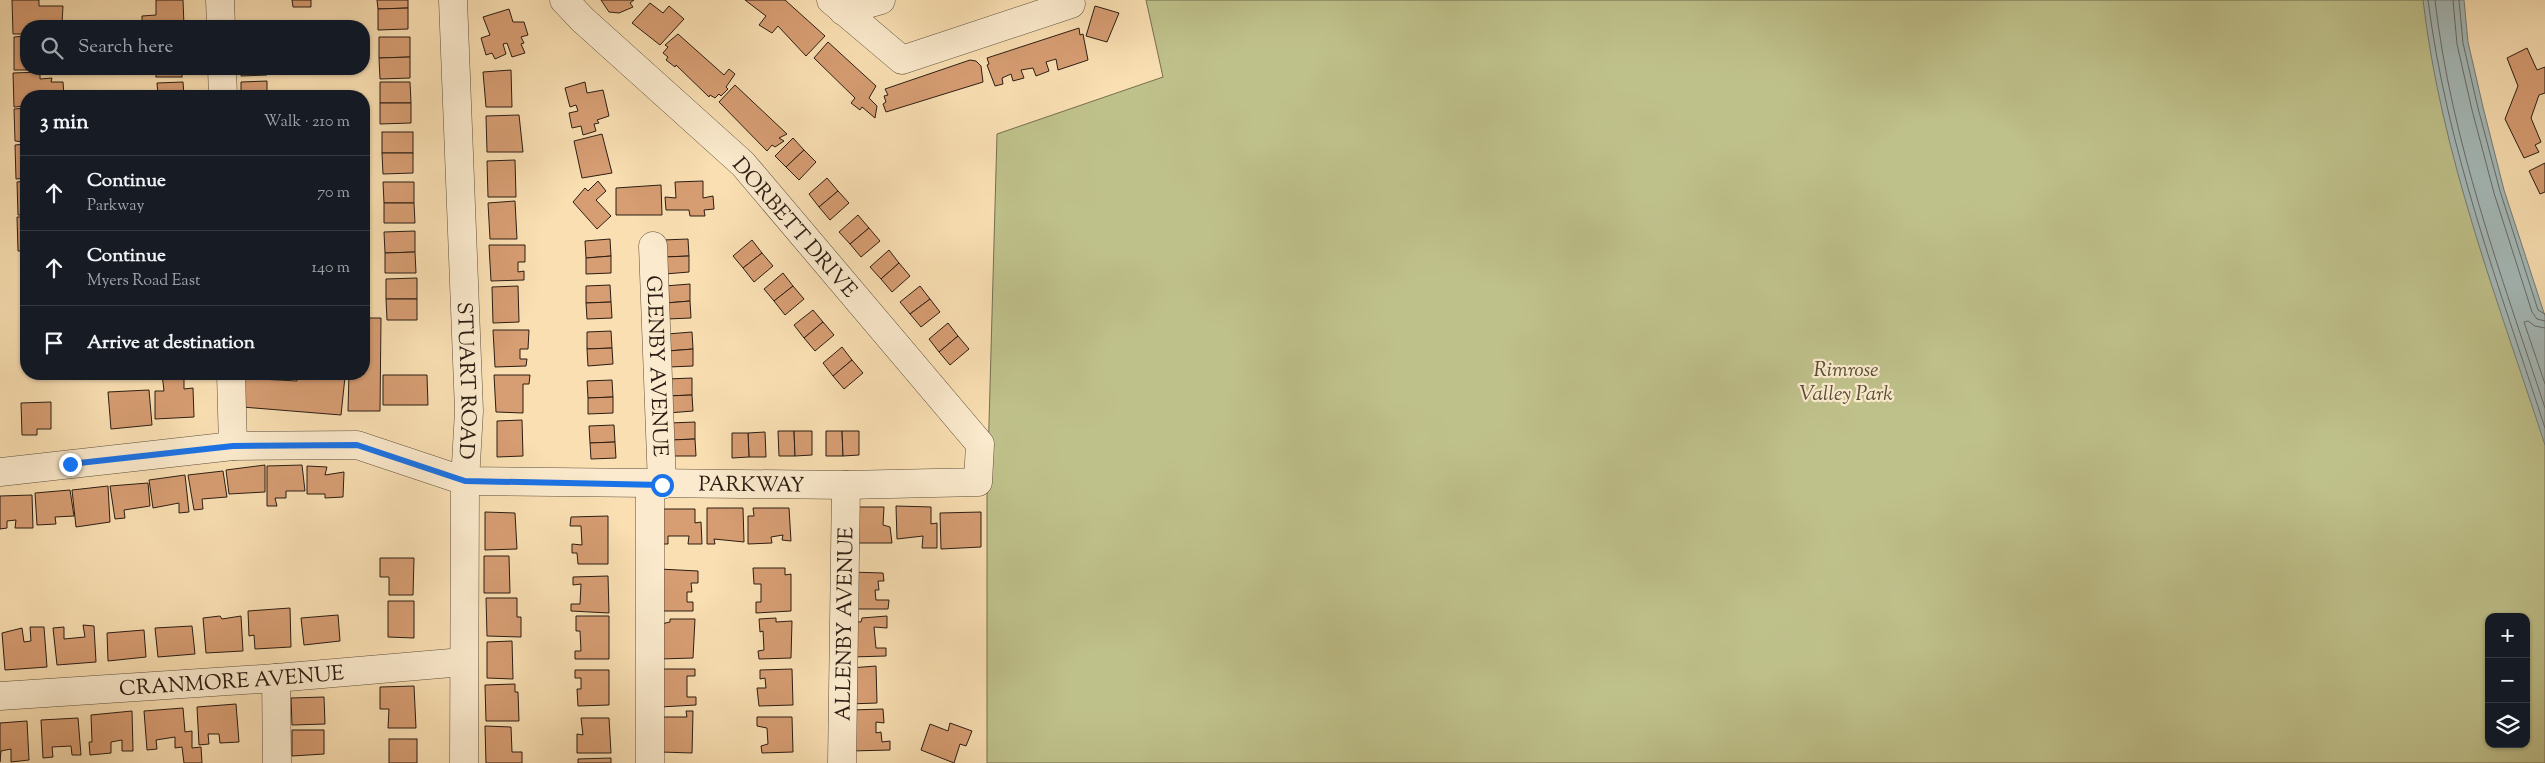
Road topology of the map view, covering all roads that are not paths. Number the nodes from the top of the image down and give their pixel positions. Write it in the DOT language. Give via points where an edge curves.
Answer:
graph roads {
  1 [pos="220,0"];
  2 [pos="452,0"];
  3 [pos="564,0"];
  4 [pos="881,0"];
  5 [pos="1070,0"];
  6 [pos="837,6"];
  7 [pos="221,20"];
  8 [pos="222,75"];
  9 [pos="223,90"];
  10 [pos="653,246"];
  11 [pos="231,380"];
  12 [pos="233,446"];
  13 [pos="0,472"];
  14 [pos="465,481"];
  15 [pos="978,482"];
  16 [pos="656,485"];
  17 [pos="846,485"];
  18 [pos="463,662"];
  19 [pos="276,678"];
  20 [pos="0,696"];
  21 [pos="277,763"];
  22 [pos="464,763"];
  23 [pos="650,763"];
  24 [pos="842,763"];
  1 -- 7 [label="street"];
  2 -- 14 [label="street, STUART ROAD" via="470,411"];
  3 -- 15 [label="street, DORBETT DRIVE" via="743,164 980,444"];
  4 -- 6 [label="street"];
  5 -- 6 [label="street" via="1071,4 902,60"];
  8 -- 9 [label="street"];
  10 -- 16 [label="street, GLENBY AVENUE"];
  11 -- 12 [label="street"];
  12 -- 13 [label="street, PARKWAY"];
  12 -- 14 [label="street, PARKWAY" via="357,445"];
  14 -- 16 [label="street, PARKWAY"];
  14 -- 18 [label="street, STUART ROAD"];
  15 -- 17 [label="street, PARKWAY"];
  16 -- 17 [label="street, PARKWAY"];
  16 -- 23 [label="street, GLENBY AVENUE"];
  17 -- 24 [label="street, ALLENBY AVENUE"];
  18 -- 19 [label="street, CRANMORE AVENUE"];
  18 -- 22 [label="street, STUART ROAD"];
  19 -- 20 [label="street, CRANMORE AVENUE"];
  19 -- 21 [label="street"];
}
